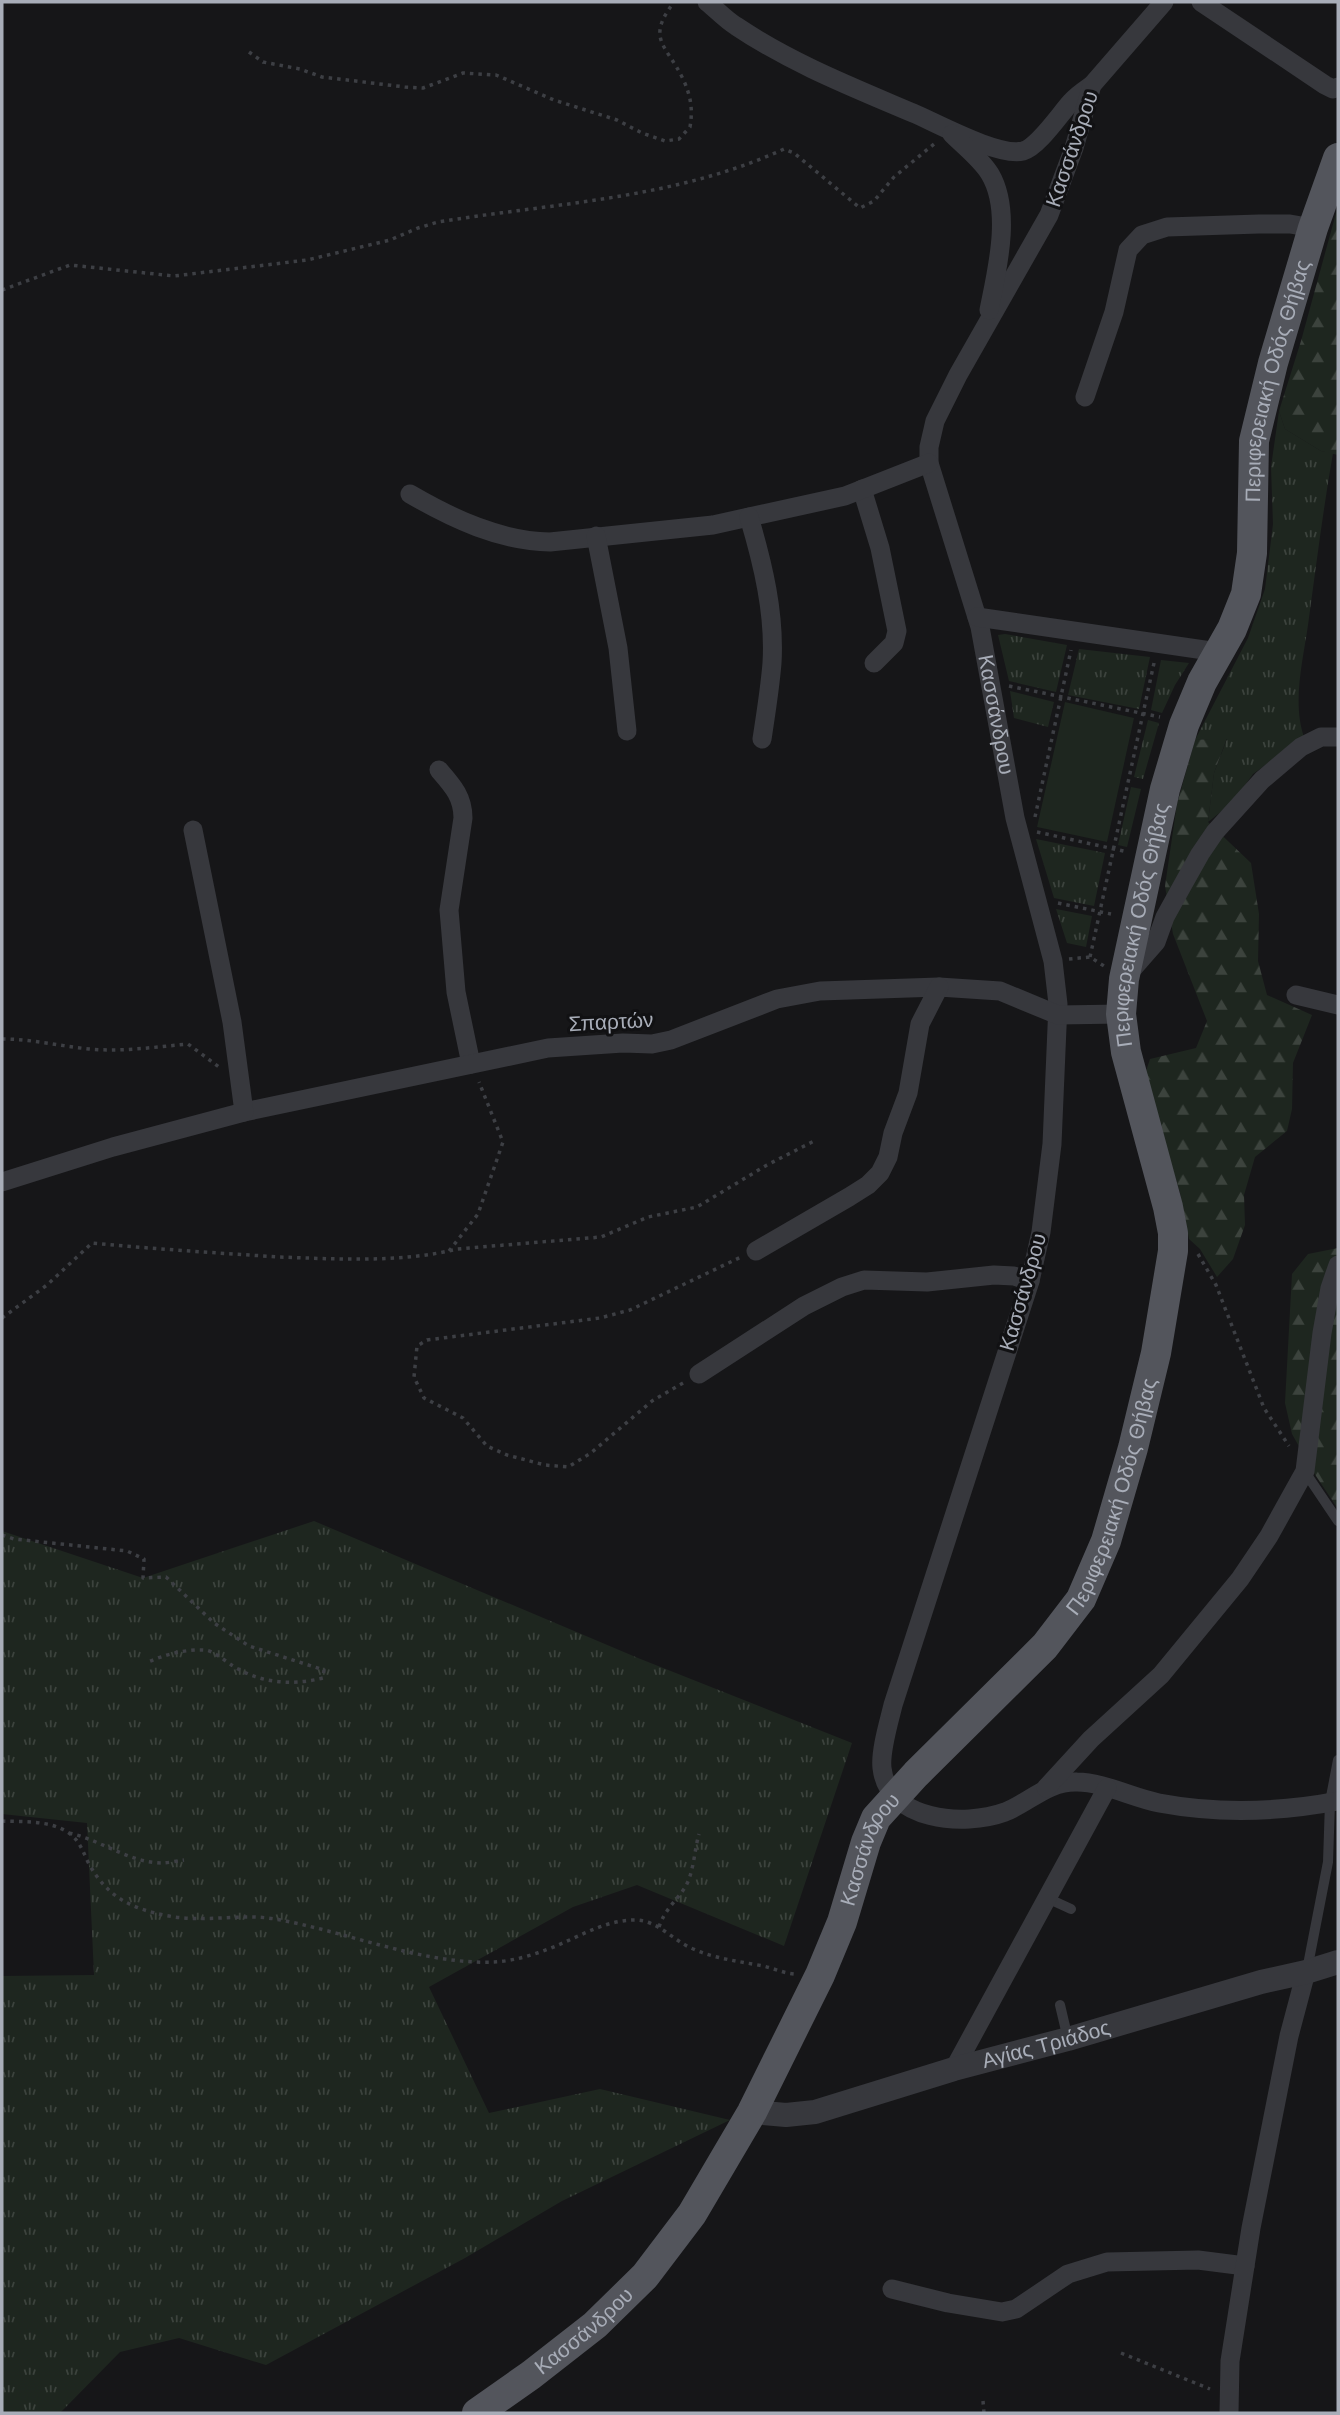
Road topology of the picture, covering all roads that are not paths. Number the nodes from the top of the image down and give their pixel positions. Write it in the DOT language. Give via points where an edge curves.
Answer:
graph roads {
  1 [pos="707,2"];
  2 [pos="1164,2"];
  3 [pos="1201,2"];
  4 [pos="1092,85"];
  5 [pos="1338,87"];
  6 [pos="949,131"];
  7 [pos="1338,158"];
  8 [pos="1314,228"];
  9 [pos="986,327"];
  10 [pos="1085,397"];
  11 [pos="929,463"];
  12 [pos="862,489"];
  13 [pos="410,494"];
  14 [pos="749,517"];
  15 [pos="596,536"];
  16 [pos="977,617"];
  17 [pos="1219,652"];
  18 [pos="874,663"];
  19 [pos="627,731"];
  20 [pos="1338,737"];
  21 [pos="762,739"];
  22 [pos="439,771"];
  23 [pos="193,830"];
  24 [pos="1124,979"];
  25 [pos="939,987"];
  26 [pos="1296,995"];
  27 [pos="1338,1005"];
  28 [pos="1121,1014"];
  29 [pos="1058,1015"];
  30 [pos="471,1063"];
  31 [pos="244,1112"];
  32 [pos="2,1182"];
  33 [pos="756,1251"];
  34 [pos="1338,1265"];
  35 [pos="1030,1281"];
  36 [pos="699,1374"];
  37 [pos="1305,1471"];
  38 [pos="1338,1521"];
  39 [pos="1338,1760"];
  40 [pos="1046,1788"];
  41 [pos="1107,1788"];
  42 [pos="894,1797"];
  43 [pos="1334,1801"];
  44 [pos="1047,1898"];
  45 [pos="1071,1909"];
  46 [pos="1338,1962"];
  47 [pos="1306,1972"];
  48 [pos="1060,2005"];
  49 [pos="1068,2039"];
  50 [pos="954,2068"];
  51 [pos="751,2112"];
  52 [pos="1245,2266"];
  53 [pos="892,2289"];
  54 [pos="1228,2404"];
  55 [pos="477,2413"];
  1 -- 6 [label="street" via="733,25 780,52"];
  2 -- 4 [label="street, Κασσάνδρου"];
  3 -- 5 [label="street" via="1325,85"];
  4 -- 6 [label="street" via="1024,151 1006,150"];
  4 -- 9 [label="street, Κασσάνδρου" via="1049,215"];
  6 -- 9 [label="street" via="990,173 999,195 998,264"];
  7 -- 8 [label="main road, Περιφερειακή Οδός Θήβας"];
  8 -- 10 [label="street" via="1290,224 1167,227 1142,235 1128,250 1105,344"];
  8 -- 17 [label="main road, Περιφερειακή Οδός Θήβας" via="1262,400 1254,442 1252,553 1246,594"];
  9 -- 11 [label="street, Κασσάνδρου" via="935,421"];
  11 -- 12 [label="street"];
  11 -- 16 [label="street, Κασσάνδρου"];
  12 -- 14 [label="street"];
  12 -- 18 [label="street" via="897,631 894,643"];
  13 -- 15 [label="street" via="443,513 526,542"];
  14 -- 15 [label="street" via="713,525"];
  14 -- 21 [label="street" via="762,559 772,660"];
  15 -- 19 [label="street" via="618,648"];
  16 -- 17 [label="street"];
  16 -- 29 [label="street, Κασσάνδρου" via="1014,818 1053,961"];
  17 -- 24 [label="main road, Περιφερειακή Οδός Θήβας" via="1184,725 1165,789"];
  20 -- 24 [label="street" via="1321,737 1301,747 1262,780 1215,832 1156,942"];
  22 -- 30 [label="street" via="463,803 449,910 456,992"];
  23 -- 31 [label="street" via="232,1022"];
  24 -- 28 [label="main road, Περιφερειακή Οδός Θήβας"];
  25 -- 29 [label="street, Σπαρτών" via="1000,991"];
  25 -- 30 [label="street, Σπαρτών" via="820,991 777,999 652,1044 548,1048"];
  25 -- 33 [label="street" via="920,1024 908,1093 880,1173 849,1197"];
  26 -- 27 [label="street"];
  28 -- 29 [label="street"];
  28 -- 42 [label="main road, Περιφερειακή Οδός Θήβας" via="1126,1052 1173,1233 1156,1353 1133,1448 1106,1541 1081,1598 1045,1646"];
  29 -- 35 [label="street, Κασσάνδρου" via="1052,1144"];
  30 -- 31 [label="street, Σπαρτών"];
  31 -- 32 [label="street, Σπαρτών"];
  34 -- 37 [label="street" via="1325,1312"];
  35 -- 36 [label="street" via="994,1275 927,1282 864,1280 804,1306"];
  35 -- 42 [label="street, Κασσάνδρου" via="892,1705 882,1765"];
  37 -- 38 [label="lane"];
  37 -- 40 [label="street" via="1269,1536 1201,1629"];
  39 -- 43 [label="lane"];
  40 -- 41 [label="street" via="1077,1782"];
  40 -- 42 [label="street" via="1005,1812 962,1818 925,1815"];
  41 -- 43 [label="street" via="1160,1803 1219,1810 1267,1810"];
  41 -- 44 [label="street"];
  42 -- 51 [label="main road, Κασσάνδρου" via="876,1818 820,1975"];
  43 -- 47 [label="lane" via="1328,1862"];
  44 -- 45 [label="lane"];
  44 -- 50 [label="street"];
  46 -- 47 [label="street, Αγίας Τριάδος"];
  47 -- 49 [label="street, Αγίας Τριάδος"];
  47 -- 52 [label="street" via="1289,2036"];
  48 -- 49 [label="lane"];
  49 -- 50 [label="street, Αγίας Τριάδος"];
  50 -- 51 [label="street, Αγίας Τριάδος" via="815,2112"];
  51 -- 55 [label="main road, Κασσάνδρου" via="692,2214 645,2276 595,2325"];
  52 -- 53 [label="street" via="1198,2260 1107,2262 1068,2274 1017,2309 1002,2312"];
  52 -- 54 [label="street"];
}
